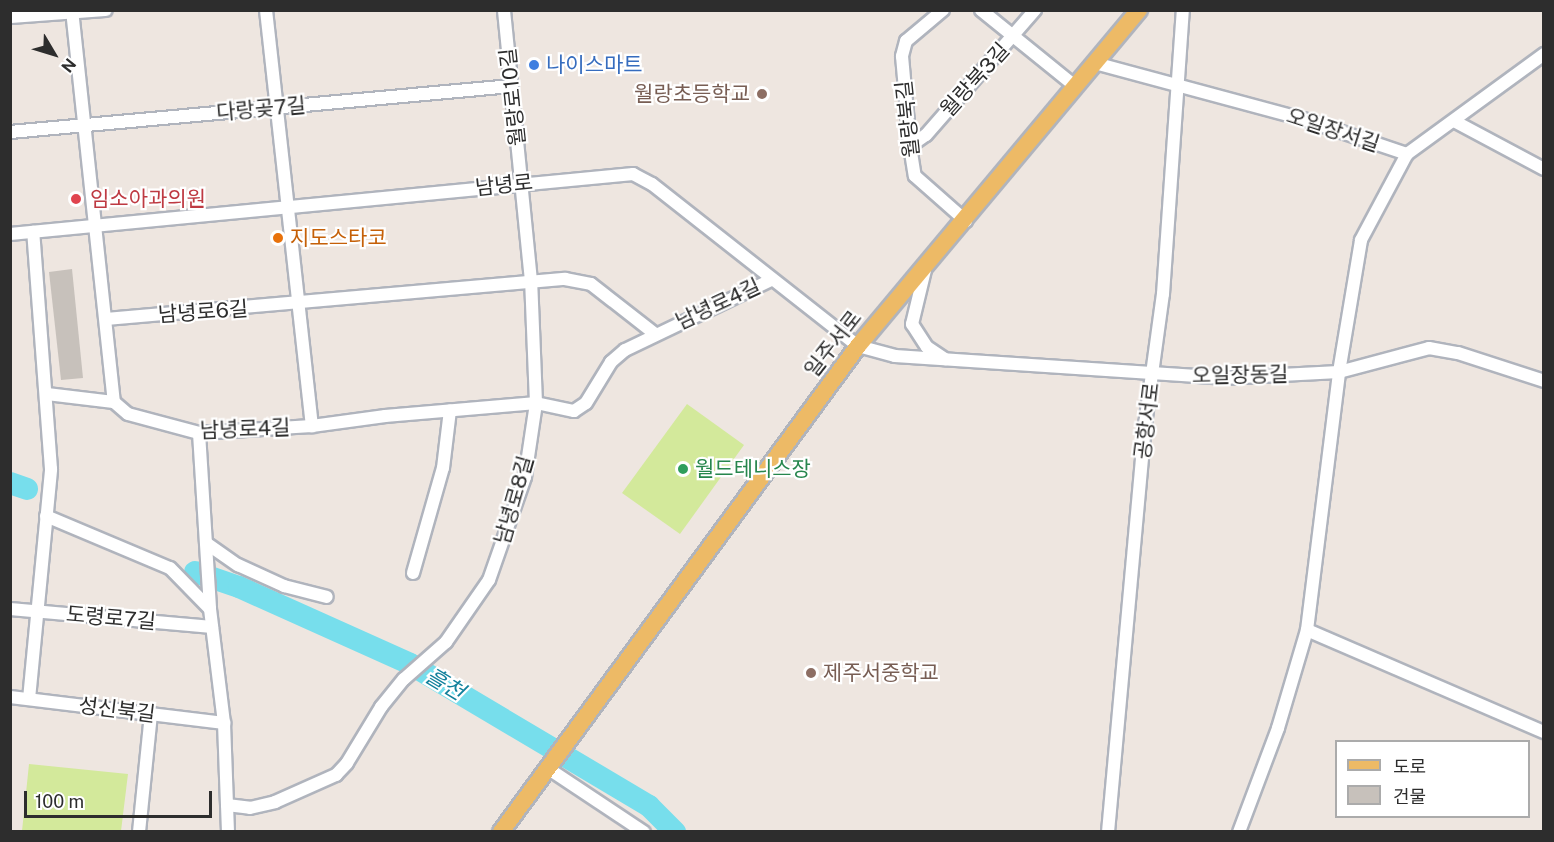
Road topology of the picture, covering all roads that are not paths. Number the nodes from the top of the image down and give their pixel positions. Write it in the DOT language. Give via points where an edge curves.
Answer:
graph roads {
  1 [pos="106,10"];
  2 [pos="266,10"];
  3 [pos="504,10"];
  4 [pos="943,10"];
  5 [pos="981,10"];
  6 [pos="1035,10"];
  7 [pos="1139,10"];
  8 [pos="1184,10"];
  9 [pos="72,12"];
  10 [pos="10,17"];
  11 [pos="1015,36"];
  12 [pos="1544,54"];
  13 [pos="1095,63"];
  14 [pos="1179,85"];
  15 [pos="512,86"];
  16 [pos="1075,86"];
  17 [pos="277,107"];
  18 [pos="1454,121"];
  19 [pos="84,125"];
  20 [pos="10,132"];
  21 [pos="910,146"];
  22 [pos="1407,154"];
  23 [pos="1544,169"];
  24 [pos="522,183"];
  25 [pos="288,207"];
  26 [pos="966,221"];
  27 [pos="94,224"];
  28 [pos="33,232"];
  29 [pos="10,234"];
  30 [pos="927,266"];
  31 [pos="771,280"];
  32 [pos="531,281"];
  33 [pos="301,304"];
  34 [pos="106,319"];
  35 [pos="654,333"];
  36 [pos="858,346"];
  37 [pos="946,360"];
  38 [pos="1338,372"];
  39 [pos="1152,376"];
  40 [pos="1544,381"];
  41 [pos="46,394"];
  42 [pos="114,402"];
  43 [pos="536,403"];
  44 [pos="450,410"];
  45 [pos="312,426"];
  46 [pos="199,433"];
  47 [pos="46,516"];
  48 [pos="206,543"];
  49 [pos="413,573"];
  50 [pos="327,597"];
  51 [pos="10,609"];
  52 [pos="210,609"];
  53 [pos="38,612"];
  54 [pos="212,627"];
  55 [pos="1307,630"];
  56 [pos="10,697"];
  57 [pos="29,699"];
  58 [pos="151,714"];
  59 [pos="224,723"];
  60 [pos="1544,732"];
  61 [pos="549,769"];
  62 [pos="227,805"];
  63 [pos="139,831"];
  64 [pos="228,831"];
  65 [pos="501,831"];
  66 [pos="644,831"];
  67 [pos="1108,831"];
  68 [pos="1239,831"];
  1 -- 9 [label="street"];
  2 -- 17 [label="street"];
  3 -- 15 [label="street, 월랑로10길"];
  4 -- 21 [label="street, 월랑북길" via="906,41 902,56"];
  5 -- 11 [label="street"];
  6 -- 11 [label="street, 월랑북3길"];
  7 -- 13 [label="main road, 일주서로"];
  8 -- 14 [label="street, 공항서로"];
  9 -- 10 [label="street"];
  9 -- 19 [label="street"];
  11 -- 16 [label="street"];
  11 -- 21 [label="street, 월랑북3길" via="926,135"];
  12 -- 18 [label="street, 오일장서길"];
  13 -- 14 [label="street, 오일장서길"];
  13 -- 16 [label="main road, 일주서로"];
  14 -- 22 [label="street, 오일장서길" via="1303,119"];
  14 -- 39 [label="street, 공항서로" via="1163,294"];
  15 -- 17 [label="street, 다랑곶7길"];
  15 -- 24 [label="street, 월랑로10길"];
  16 -- 26 [label="main road, 일주서로"];
  17 -- 19 [label="street, 다랑곶7길"];
  17 -- 25 [label="street"];
  18 -- 22 [label="street, 오일장서길"];
  18 -- 23 [label="street"];
  19 -- 20 [label="street, 다랑곶7길"];
  19 -- 27 [label="street"];
  21 -- 26 [label="street, 월랑북길" via="915,176"];
  22 -- 38 [label="street" via="1361,240"];
  24 -- 25 [label="street, 남녕로"];
  24 -- 31 [label="street, 남녕로" via="615,174 641,177"];
  24 -- 32 [label="street, 남녕로8길"];
  25 -- 27 [label="street, 남녕로"];
  25 -- 33 [label="street"];
  26 -- 30 [label="main road, 일주서로"];
  27 -- 28 [label="street, 남녕로"];
  27 -- 34 [label="street"];
  28 -- 29 [label="street, 남녕로"];
  28 -- 41 [label="street"];
  30 -- 36 [label="main road, 일주서로"];
  30 -- 37 [label="street" via="912,324 927,347"];
  31 -- 35 [label="street, 남녕로4길"];
  31 -- 36 [label="street, 남녕로"];
  32 -- 33 [label="street, 남녕로6길"];
  32 -- 35 [label="street" via="565,279 591,284"];
  32 -- 43 [label="street, 남녕로8길"];
  33 -- 34 [label="street, 남녕로6길"];
  33 -- 45 [label="street"];
  34 -- 42 [label="street"];
  35 -- 43 [label="street, 남녕로4길" via="611,362 586,403 574,411"];
  36 -- 37 [label="street, 오일장동길" via="895,356"];
  36 -- 61 [label="main road, 일주서로"];
  37 -- 39 [label="street, 오일장동길"];
  38 -- 39 [label="street, 오일장동길" via="1223,378"];
  38 -- 40 [label="street, 오일장동길" via="1429,348 1458,353"];
  38 -- 55 [label="street"];
  39 -- 67 [label="street, 공항서로"];
  41 -- 42 [label="street, 남녕로4길"];
  41 -- 47 [label="street" via="51,469"];
  42 -- 46 [label="street, 남녕로4길" via="128,414"];
  43 -- 44 [label="street, 남녕로4길"];
  43 -- 62 [label="street, 남녕로8길" via="525,477 489,580 446,642 404,679 336,775 275,802 250,808"];
  44 -- 45 [label="street, 남녕로4길"];
  44 -- 49 [label="street" via="442,468"];
  45 -- 46 [label="street, 남녕로4길"];
  46 -- 48 [label="street"];
  47 -- 52 [label="street" via="170,568"];
  47 -- 53 [label="street"];
  48 -- 50 [label="street" via="238,565 284,586"];
  48 -- 52 [label="street"];
  51 -- 53 [label="street, 도령로7길"];
  52 -- 54 [label="street"];
  53 -- 54 [label="street, 도령로7길"];
  53 -- 57 [label="street"];
  54 -- 59 [label="street"];
  55 -- 60 [label="street"];
  55 -- 68 [label="street" via="1278,728"];
  56 -- 57 [label="street, 성신북길"];
  57 -- 58 [label="street, 성신북길"];
  58 -- 59 [label="street, 성신북길"];
  58 -- 63 [label="street"];
  59 -- 62 [label="street"];
  61 -- 65 [label="main road"];
  61 -- 66 [label="street"];
  62 -- 64 [label="street"];
}
